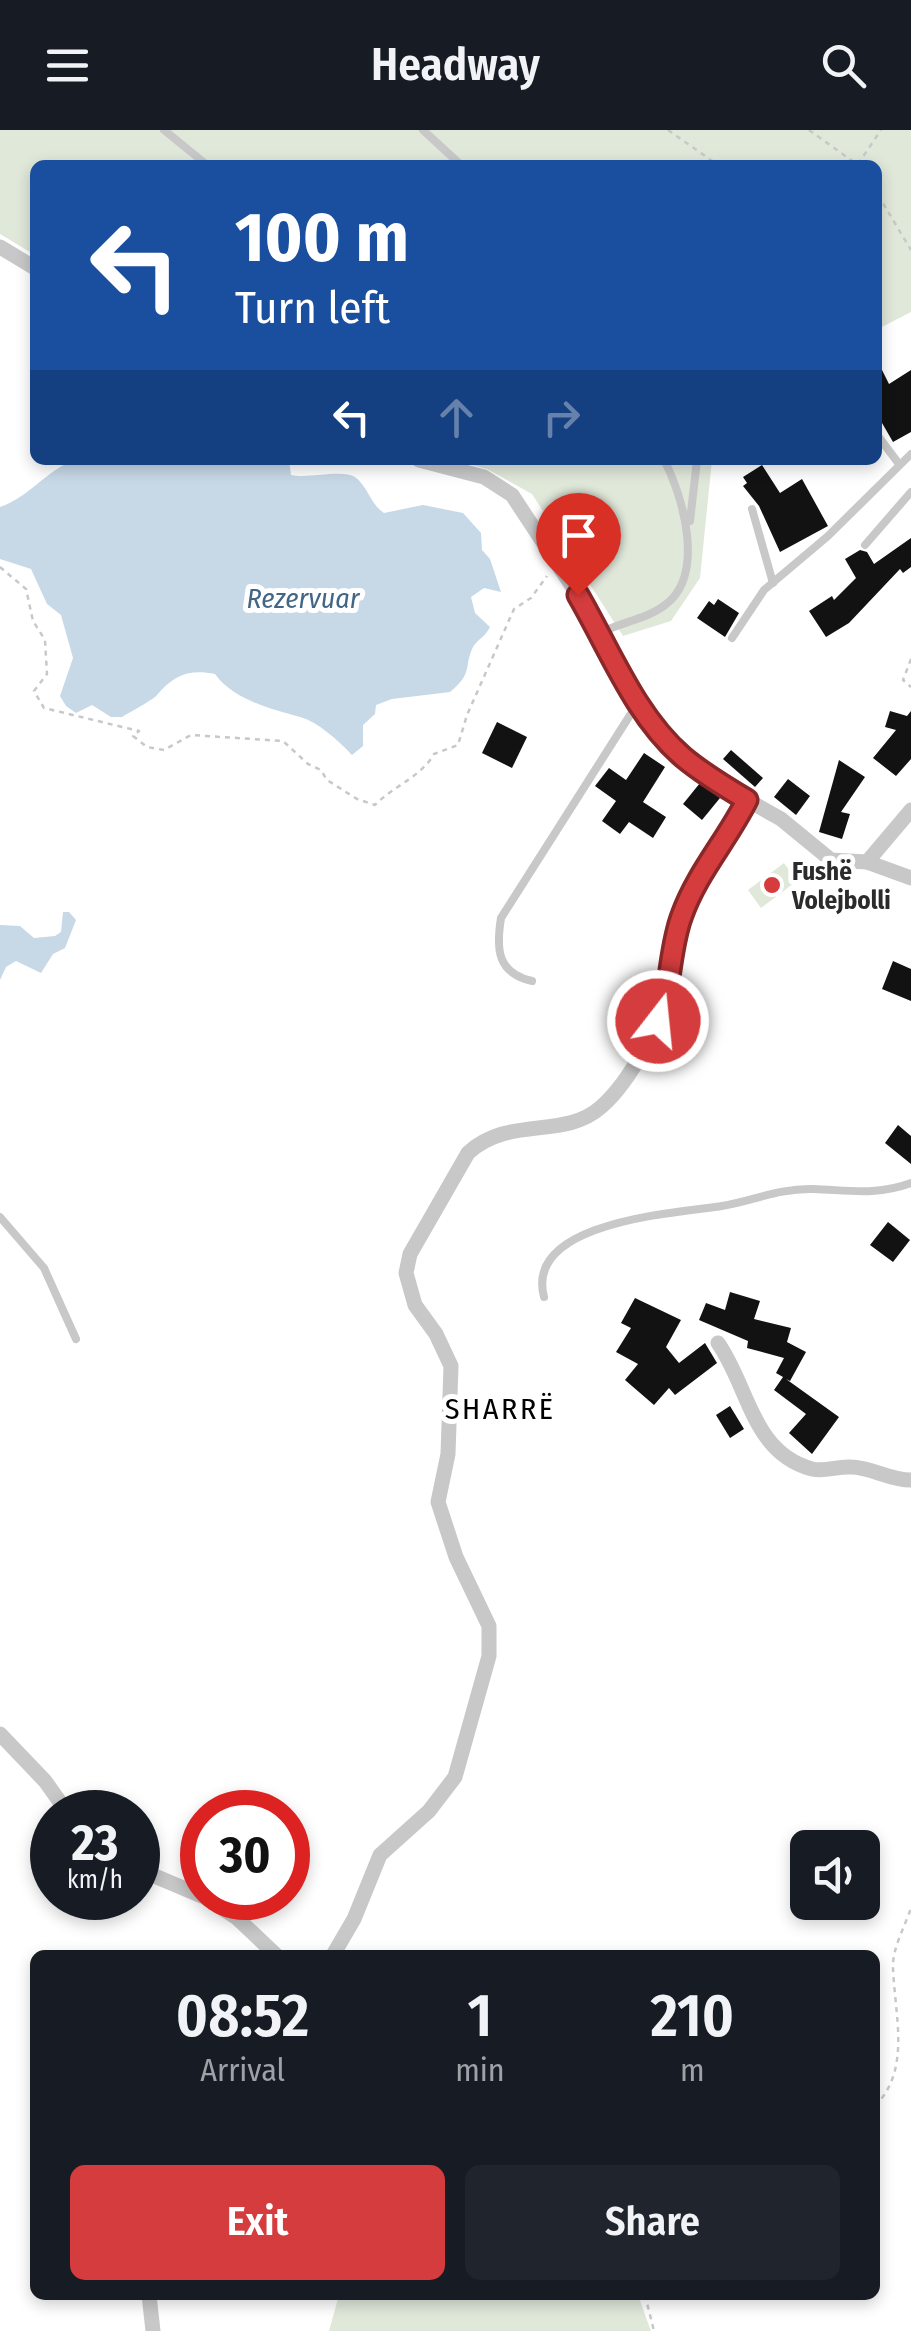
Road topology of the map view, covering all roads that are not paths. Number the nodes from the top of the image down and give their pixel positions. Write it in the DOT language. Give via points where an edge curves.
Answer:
graph roads {
  1 [pos="164,130"];
  2 [pos="423,130"];
  3 [pos="201,160"];
  4 [pos="456,160"];
  5 [pos="0,247"];
  6 [pos="30,265"];
  7 [pos="882,441"];
  8 [pos="911,454"];
  9 [pos="899,464"];
  10 [pos="438,465"];
  11 [pos="667,465"];
  12 [pos="696,465"];
  13 [pos="911,492"];
  14 [pos="752,509"];
  15 [pos="689,525"];
  16 [pos="865,545"];
  17 [pos="773,583"];
  18 [pos="600,633"];
  19 [pos="732,638"];
  20 [pos="639,701"];
  21 [pos="747,800"];
  22 [pos="911,810"];
  23 [pos="867,862"];
  24 [pos="911,878"];
  25 [pos="532,981"];
  26 [pos="911,1182"];
  27 [pos="0,1216"];
  28 [pos="544,1297"];
  29 [pos="76,1339"];
  30 [pos="718,1344"];
  31 [pos="911,1480"];
  32 [pos="0,1734"];
  33 [pos="52,1790"];
  34 [pos="239,1920"];
  35 [pos="271,1950"];
  36 [pos="336,1950"];
  37 [pos="150,2300"];
  38 [pos="153,2331"];
  1 -- 3 [label="lane"];
  2 -- 4 [label="lane"];
  5 -- 6 [label="street"];
  7 -- 9 [label="lane"];
  8 -- 9 [label="lane"];
  9 -- 17 [label="lane"];
  10 -- 18 [label="street" via="484,477 517,501"];
  11 -- 15 [label="lane"];
  12 -- 15 [label="lane"];
  13 -- 16 [label="lane"];
  14 -- 17 [label="lane"];
  15 -- 18 [label="lane" via="684,574 668,604"];
  17 -- 19 [label="lane"];
  18 -- 20 [label="street"];
  20 -- 21 [label="street" via="683,756"];
  20 -- 25 [label="lane" via="501,918 501,962"];
  21 -- 23 [label="street" via="831,860"];
  21 -- 36 [label="street" via="682,916 658,1021 604,1105 568,1123 508,1130 478,1143 410,1254 408,1291 451,1366 448,1454 438,1502 490,1626 489,1656 455,1777 429,1811 380,1854"];
  22 -- 23 [label="street"];
  23 -- 24 [label="street"];
  26 -- 28 [label="lane" via="881,1193 765,1194 612,1225 557,1250 543,1272"];
  27 -- 29 [label="lane" via="44,1268"];
  30 -- 31 [label="street" via="736,1368 758,1431 794,1460 811,1468 856,1467"];
  32 -- 33 [label="street"];
  34 -- 35 [label="street"];
  37 -- 38 [label="street"];
}
